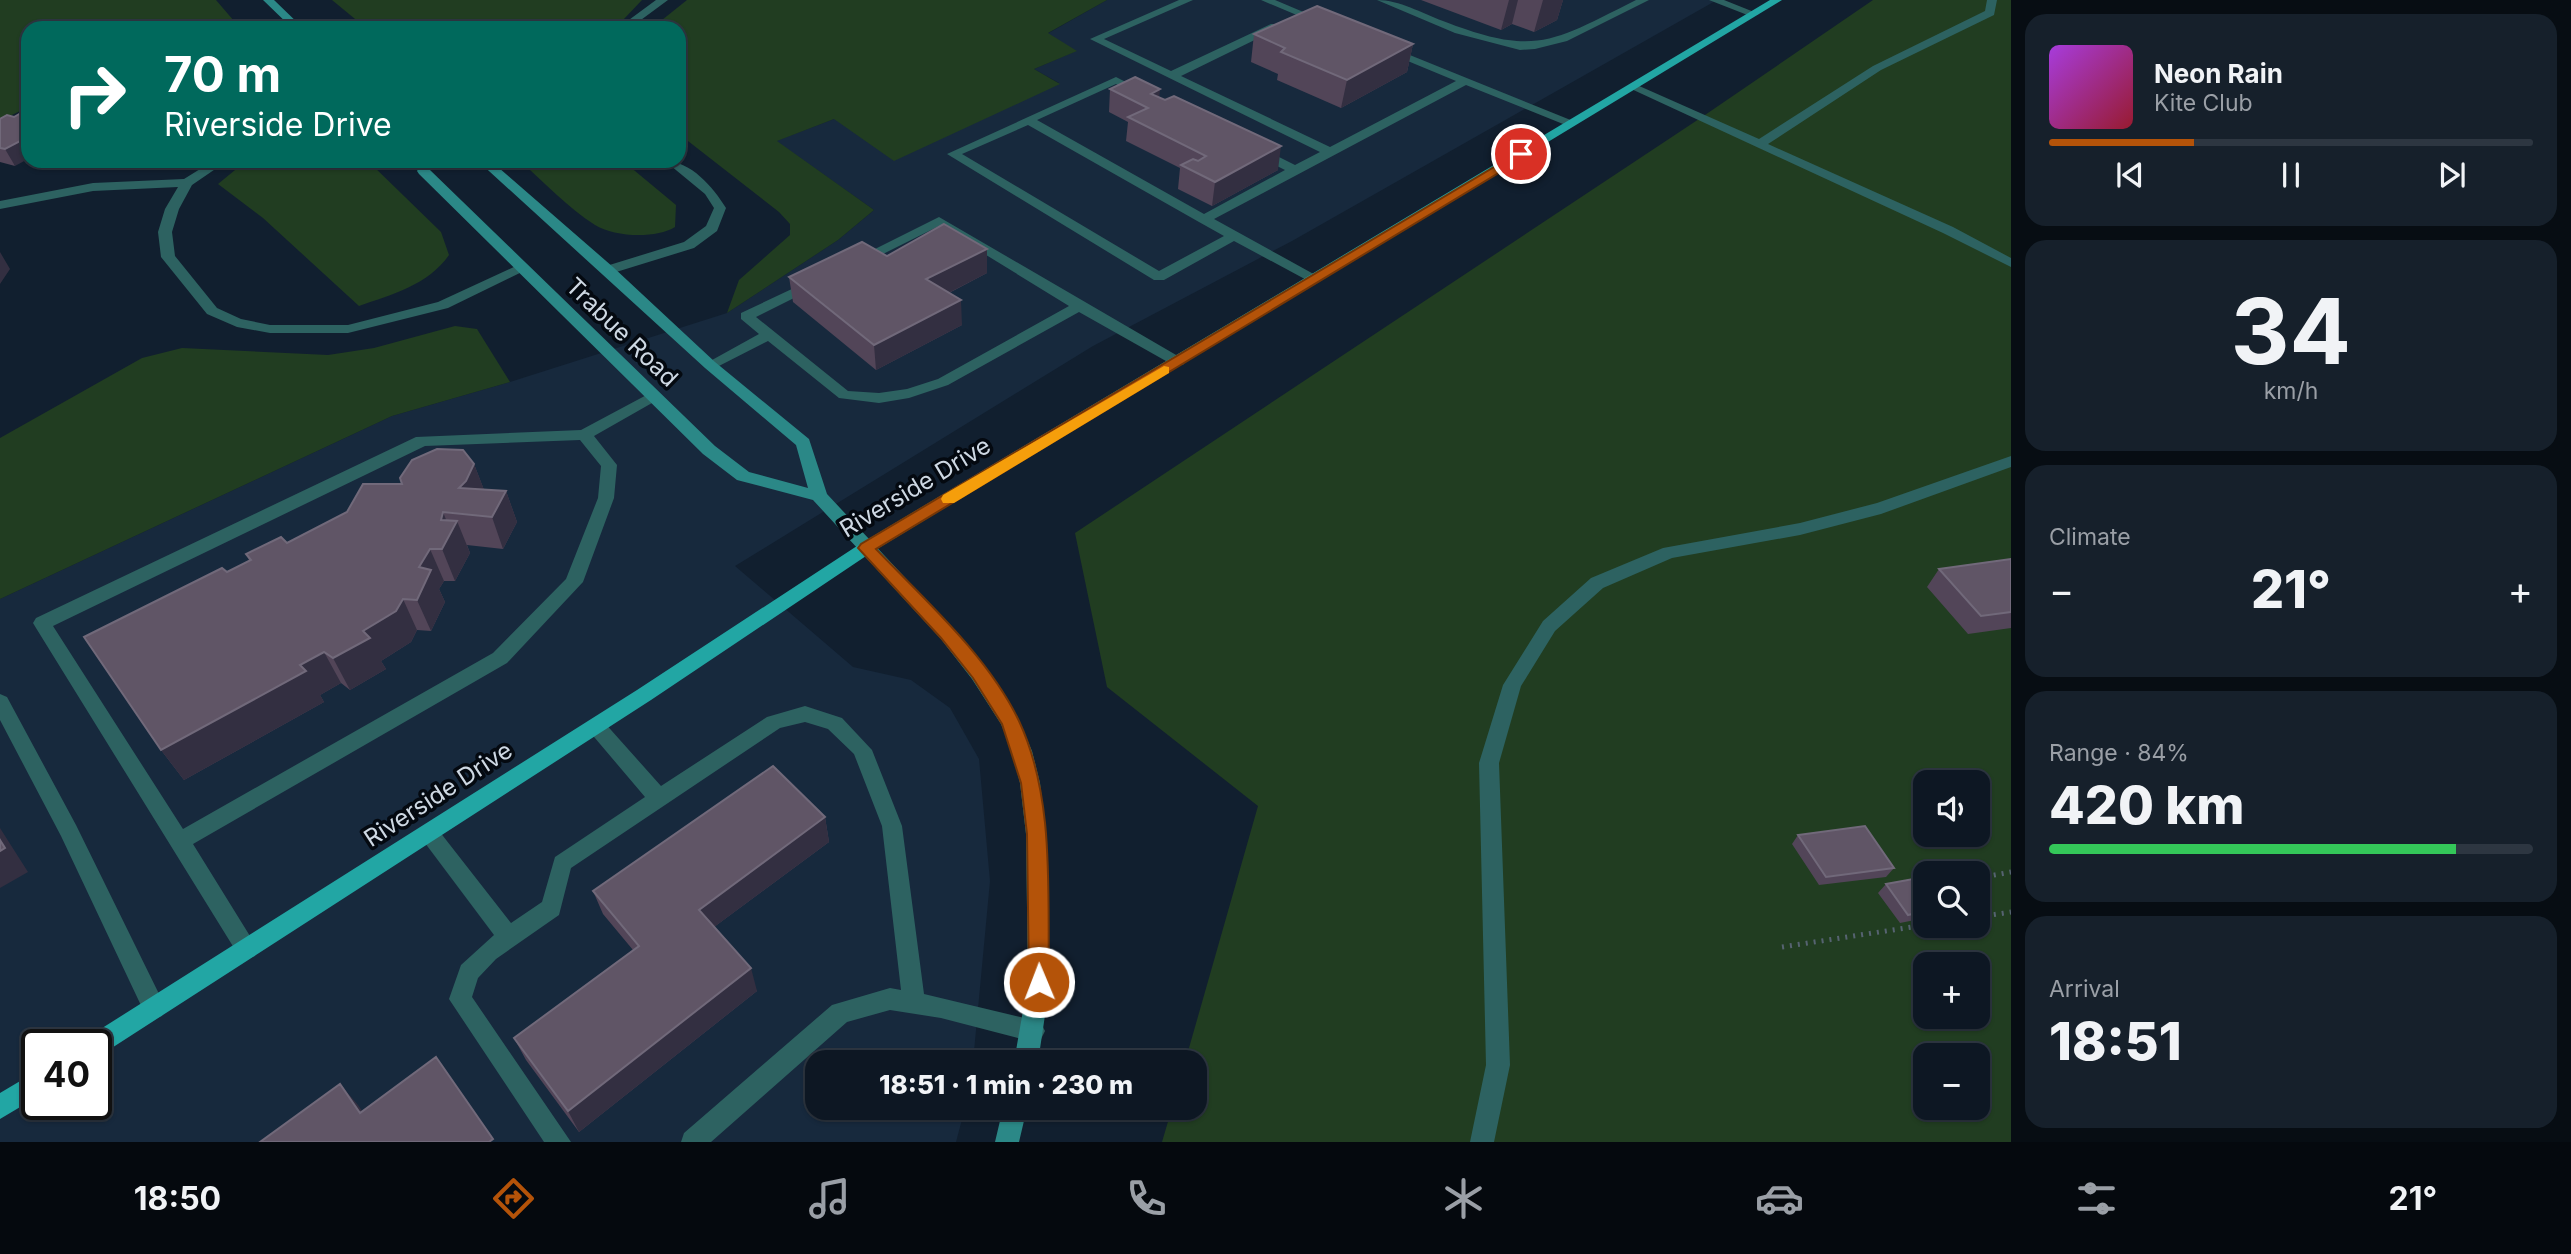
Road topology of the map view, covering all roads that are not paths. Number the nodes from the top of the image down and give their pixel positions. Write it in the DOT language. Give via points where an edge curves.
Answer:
graph roads {
  1 [pos="268,0"];
  2 [pos="663,0"];
  3 [pos="1188,0"];
  4 [pos="1266,0"];
  5 [pos="1382,0"];
  6 [pos="1644,0"];
  7 [pos="1714,0"];
  8 [pos="1777,0"];
  9 [pos="1992,0"];
  10 [pos="1301,14"];
  11 [pos="1754,14"];
  12 [pos="290,21"];
  13 [pos="633,21"];
  14 [pos="1339,29"];
  15 [pos="1377,45"];
  16 [pos="1171,76"];
  17 [pos="1465,80"];
  18 [pos="1633,87"];
  19 [pos="1152,98"];
  20 [pos="1028,120"];
  21 [pos="1572,123"];
  22 [pos="1760,144"];
  23 [pos="1247,146"];
  24 [pos="1330,152"];
  25 [pos="210,168"];
  26 [pos="425,168"];
  27 [pos="492,168"];
  28 [pos="680,168"];
  29 [pos="1295,170"];
  30 [pos="187,183"];
  31 [pos="0,205"];
  32 [pos="1204,219"];
  33 [pos="1234,236"];
  34 [pos="2011,263"];
  35 [pos="842,268"];
  36 [pos="522,269"];
  37 [pos="608,270"];
  38 [pos="818,280"];
  39 [pos="1314,280"];
  40 [pos="1079,306"];
  41 [pos="769,335"];
  42 [pos="1178,362"];
  43 [pos="710,365"];
  44 [pos="654,396"];
  45 [pos="583,435"];
  46 [pos="2011,461"];
  47 [pos="819,496"];
  48 [pos="866,548"];
  49 [pos="0,702"];
  50 [pos="596,726"];
  51 [pos="659,798"];
  52 [pos="429,833"];
  53 [pos="180,841"];
  54 [pos="509,938"];
  55 [pos="247,948"];
  56 [pos="914,1003"];
  57 [pos="154,1009"];
  58 [pos="1033,1031"];
  59 [pos="112,1035"];
  60 [pos="1029,1050"];
  61 [pos="21,1093"];
  62 [pos="0,1107"];
  63 [pos="1012,1120"];
  64 [pos="559,1142"];
  65 [pos="693,1142"];
  66 [pos="1007,1142"];
  67 [pos="1482,1142"];
  1 -- 12 [label="main road"];
  2 -- 13 [label="street"];
  3 -- 16 [label="street" via="1095,39"];
  4 -- 10 [label="street"];
  5 -- 6 [label="street" via="1480,39 1533,47 1572,36"];
  7 -- 11 [label="street"];
  8 -- 11 [label="main road, Riverside Drive"];
  9 -- 22 [label="street" via="1990,13 1877,68"];
  10 -- 14 [label="street"];
  10 -- 16 [label="street"];
  11 -- 18 [label="main road, Riverside Drive"];
  15 -- 17 [label="street"];
  16 -- 24 [label="street"];
  17 -- 21 [label="street"];
  17 -- 24 [label="street"];
  18 -- 21 [label="main road, Riverside Drive"];
  18 -- 22 [label="street"];
  19 -- 20 [label="street" via="1116,80"];
  20 -- 32 [label="street"];
  20 -- 33 [label="street" via="953,154 1159,277"];
  21 -- 39 [label="main road, Riverside Drive"];
  22 -- 34 [label="street"];
  23 -- 29 [label="street"];
  24 -- 29 [label="street"];
  25 -- 30 [label="street"];
  26 -- 36 [label="main road, Trabue Road"];
  27 -- 37 [label="main road, Trabue Road"];
  28 -- 37 [label="street" via="710,191 720,208 712,228 689,245"];
  29 -- 32 [label="street"];
  30 -- 31 [label="street" via="47,192"];
  30 -- 36 [label="street" via="165,232 168,257 212,311 237,323 270,329 348,329 443,305"];
  32 -- 33 [label="street"];
  33 -- 39 [label="street"];
  35 -- 40 [label="street" via="939,221"];
  36 -- 44 [label="main road, Trabue Road"];
  37 -- 43 [label="main road, Trabue Road"];
  38 -- 41 [label="street" via="746,316"];
  39 -- 42 [label="main road, Riverside Drive"];
  40 -- 41 [label="street" via="943,382 879,398 845,395"];
  40 -- 42 [label="street"];
  41 -- 43 [label="street"];
  42 -- 48 [label="main road, Riverside Drive"];
  43 -- 47 [label="main road, Trabue Road" via="803,443"];
  44 -- 45 [label="street"];
  44 -- 47 [label="main road, Trabue Road" via="743,476"];
  45 -- 53 [label="street" via="608,465 606,498 574,582 500,658"];
  45 -- 53 [label="street" via="422,441 43,623"];
  46 -- 67 [label="street" via="1881,508 1800,529 1670,552 1597,583 1549,626 1512,685 1489,763 1499,1065"];
  47 -- 48 [label="main road, Trabue Road"];
  48 -- 50 [label="main road, Riverside Drive"];
  48 -- 58 [label="main road, Trabue Road" via="979,674 1010,721 1022,751 1036,834 1039,982"];
  49 -- 57 [label="street" via="69,831"];
  50 -- 51 [label="street"];
  50 -- 52 [label="main road, Riverside Drive"];
  51 -- 54 [label="street" via="562,863 551,908"];
  51 -- 56 [label="street" via="774,722 805,714 835,723 862,750 892,826"];
  52 -- 54 [label="street"];
  52 -- 55 [label="main road, Riverside Drive"];
  53 -- 55 [label="street"];
  54 -- 64 [label="street" via="468,972 460,999"];
  55 -- 57 [label="main road, Riverside Drive"];
  56 -- 58 [label="street"];
  56 -- 65 [label="street" via="890,999 840,1013"];
  57 -- 59 [label="main road, Riverside Drive"];
  58 -- 60 [label="main road, Trabue Road"];
  61 -- 62 [label="main road"];
  63 -- 66 [label="main road"];
}
